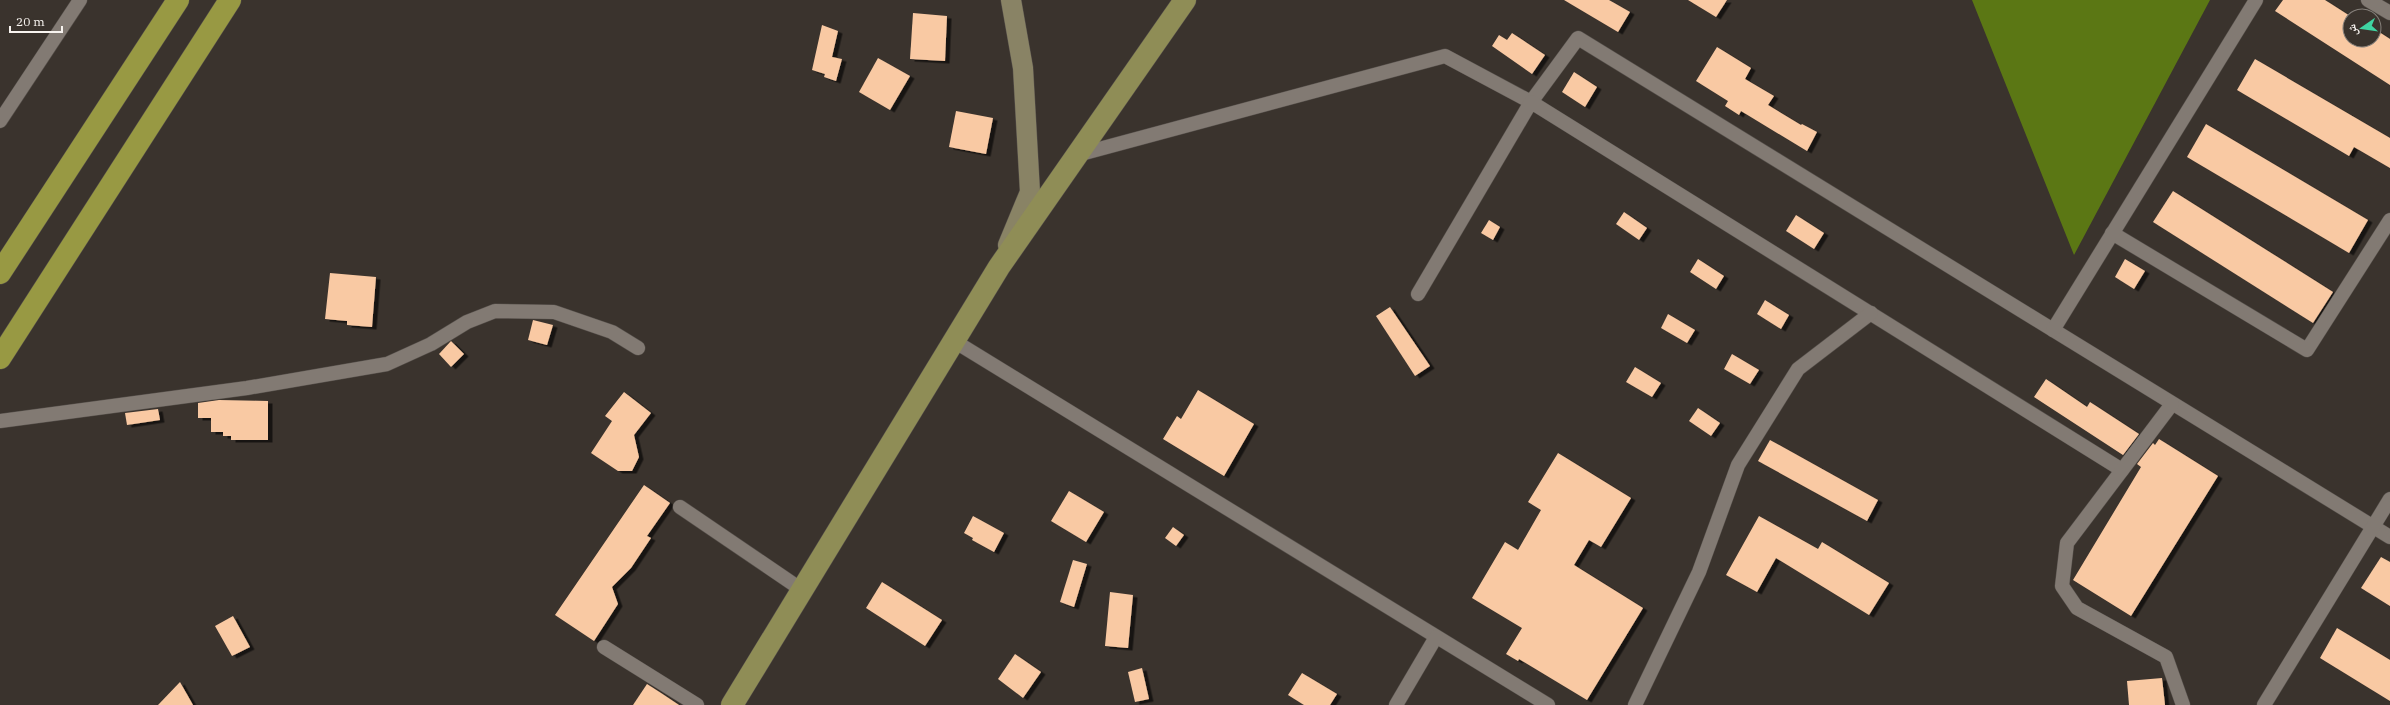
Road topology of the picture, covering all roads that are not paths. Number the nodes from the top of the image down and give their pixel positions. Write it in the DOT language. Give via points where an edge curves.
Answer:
graph roads {
  1 [pos="80,0"];
  2 [pos="178,0"];
  3 [pos="230,0"];
  4 [pos="1011,0"];
  5 [pos="1185,0"];
  6 [pos="2256,0"];
  7 [pos="2368,0"];
  8 [pos="2390,13"];
  9 [pos="1531,102"];
  10 [pos="0,121"];
  11 [pos="1078,154"];
  12 [pos="2390,220"];
  13 [pos="2112,233"];
  14 [pos="999,267"];
  15 [pos="0,273"];
  16 [pos="1418,294"];
  17 [pos="1871,314"];
  18 [pos="2053,330"];
  19 [pos="954,341"];
  20 [pos="638,348"];
  21 [pos="0,358"];
  22 [pos="2172,404"];
  23 [pos="0,421"];
  24 [pos="2122,470"];
  25 [pos="2390,499"];
  26 [pos="680,507"];
  27 [pos="2372,527"];
  28 [pos="2390,537"];
  29 [pos="802,590"];
  30 [pos="1436,637"];
  31 [pos="604,647"];
  32 [pos="697,705"];
  33 [pos="732,705"];
  34 [pos="1396,705"];
  35 [pos="1548,705"];
  36 [pos="1635,705"];
  37 [pos="2183,705"];
  38 [pos="2264,705"];
  1 -- 10 [label="street"];
  2 -- 15 [label="highway"];
  3 -- 21 [label="highway"];
  4 -- 14 [label="street" via="1023,68 1030,192"];
  5 -- 11 [label="main road"];
  6 -- 13 [label="street"];
  7 -- 8 [label="street"];
  9 -- 11 [label="street" via="1445,56"];
  9 -- 16 [label="street"];
  9 -- 17 [label="street"];
  9 -- 18 [label="street" via="1578,38"];
  11 -- 14 [label="main road"];
  12 -- 13 [label="street" via="2307,350"];
  13 -- 18 [label="street"];
  14 -- 19 [label="main road"];
  17 -- 24 [label="street"];
  17 -- 36 [label="street" via="1798,369 1738,465 1699,572"];
  18 -- 22 [label="street"];
  19 -- 29 [label="main road"];
  19 -- 30 [label="street"];
  20 -- 23 [label="street" via="612,332 554,312 495,311 467,322 431,344 387,364 247,388"];
  22 -- 24 [label="street"];
  22 -- 27 [label="street"];
  24 -- 37 [label="street" via="2067,543 2062,586 2077,608 2166,657"];
  25 -- 27 [label="street"];
  26 -- 29 [label="street"];
  27 -- 28 [label="street"];
  27 -- 38 [label="street"];
  29 -- 33 [label="main road"];
  30 -- 34 [label="street"];
  30 -- 35 [label="street"];
  31 -- 32 [label="street"];
}
